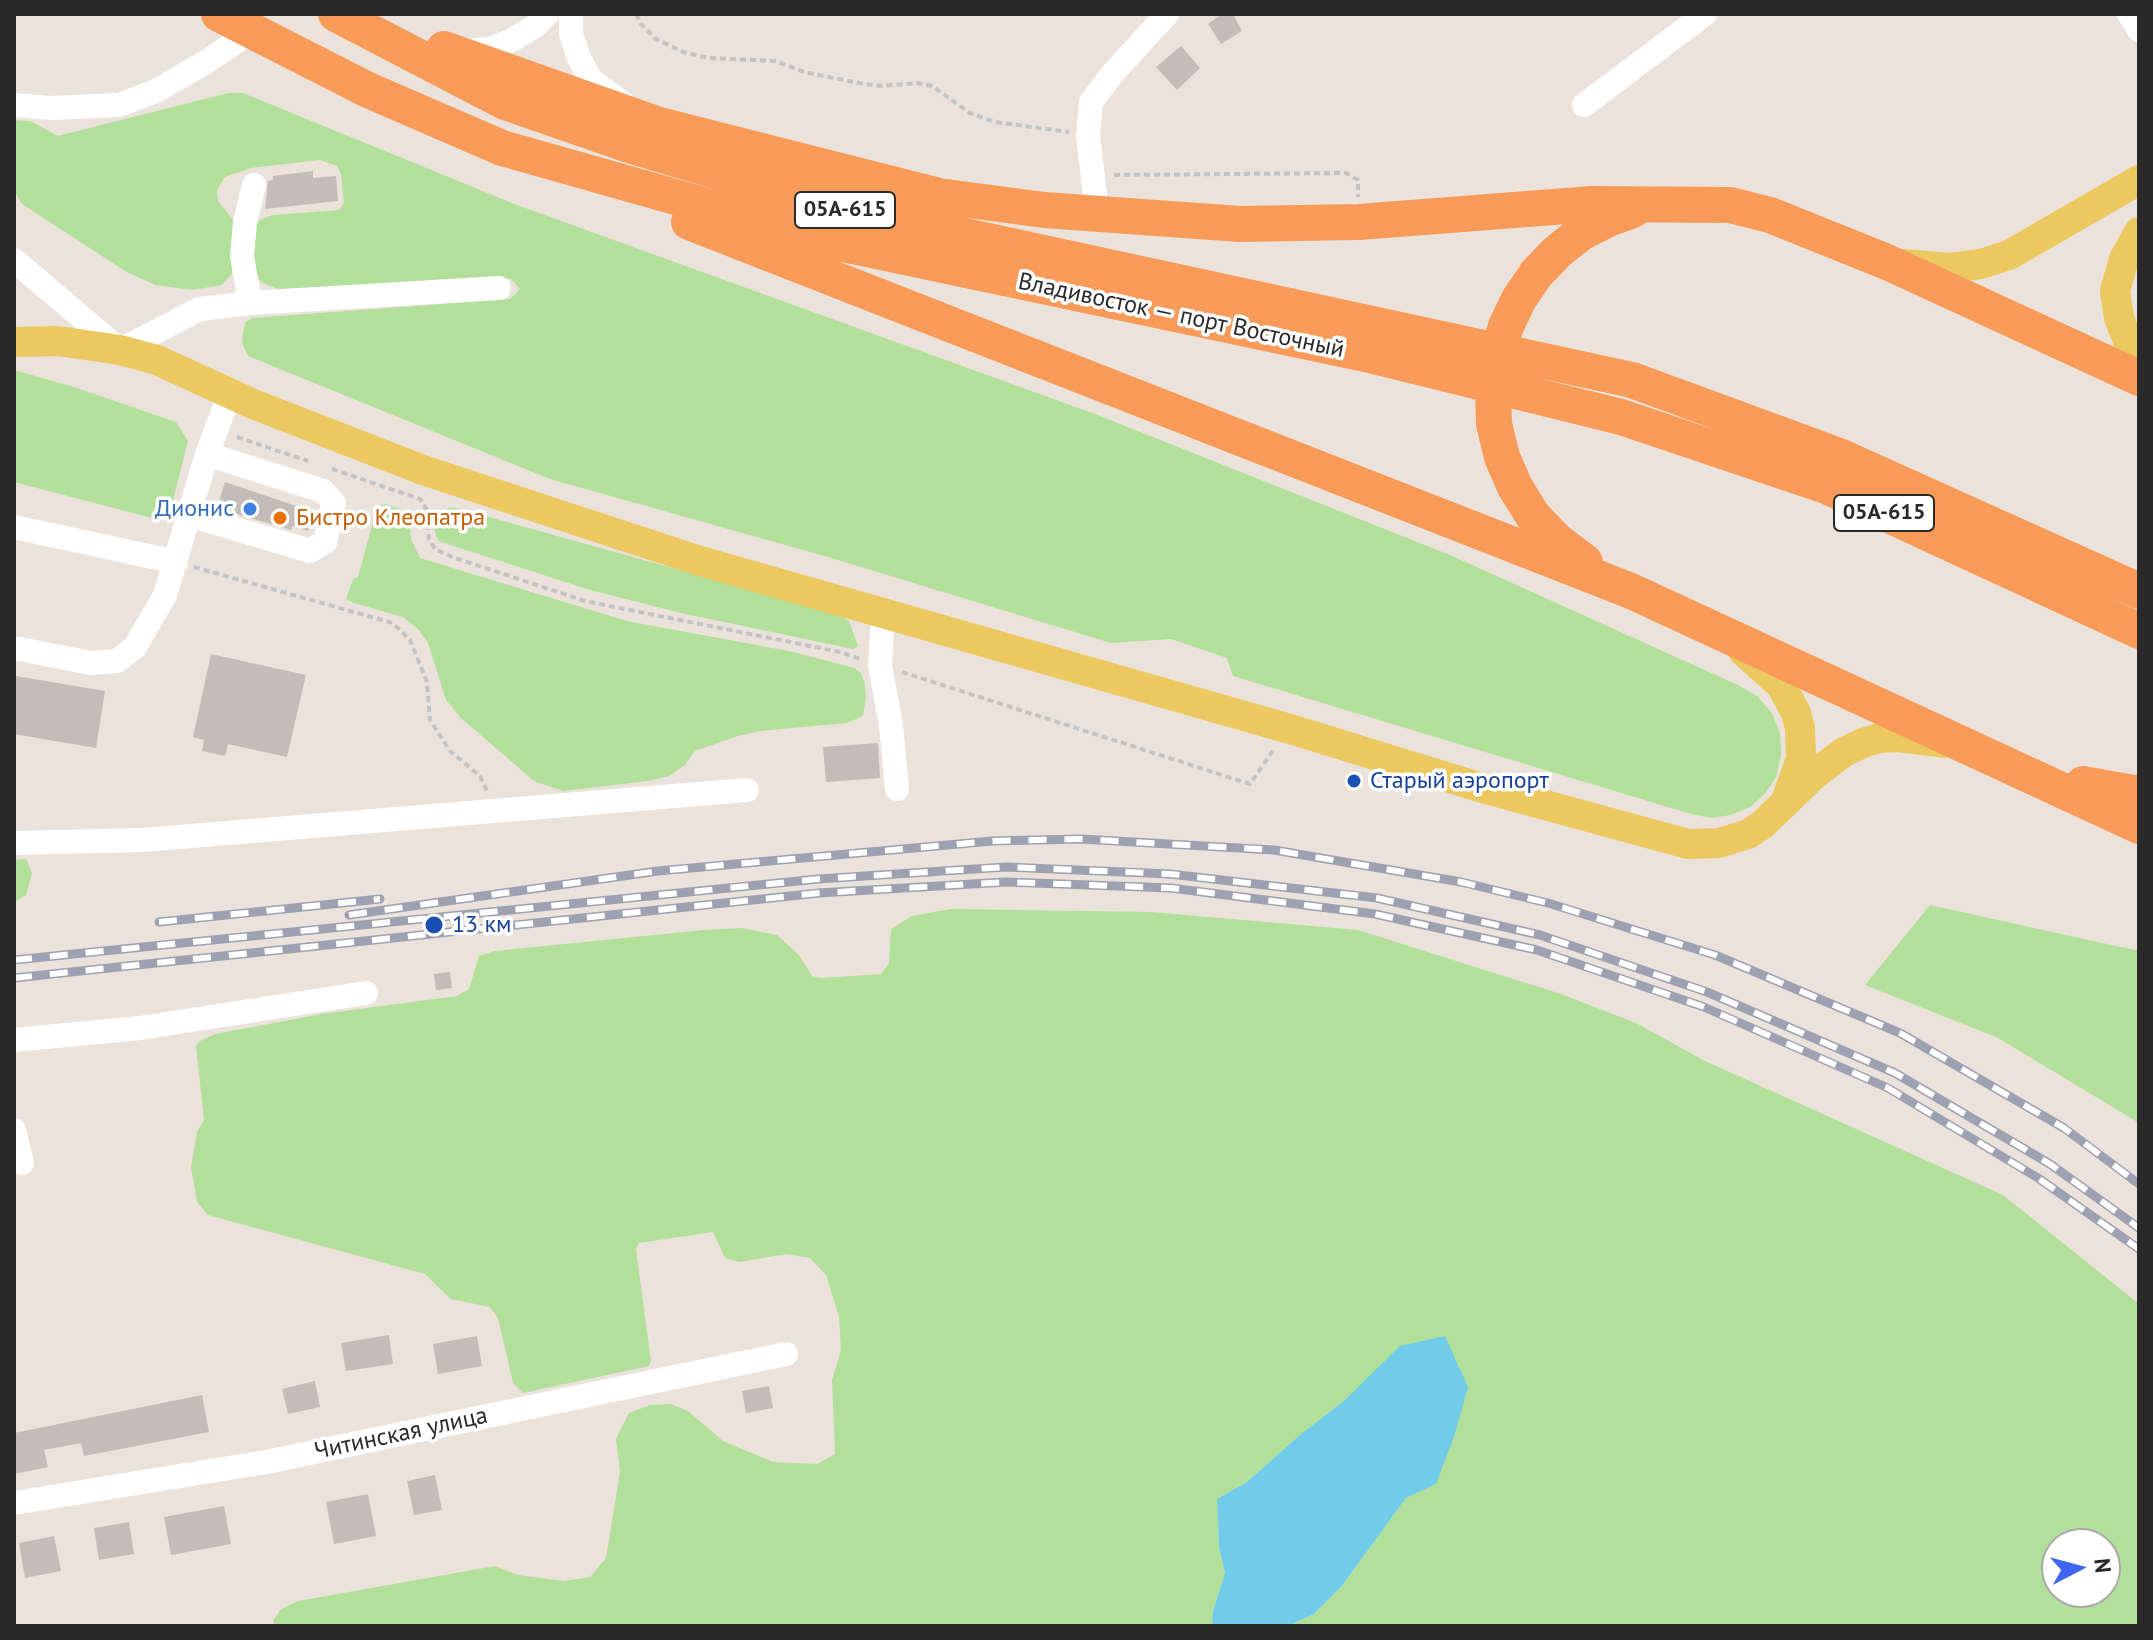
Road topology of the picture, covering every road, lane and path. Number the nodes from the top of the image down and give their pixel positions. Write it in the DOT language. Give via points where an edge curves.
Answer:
graph roads {
  1 [pos="219,14"];
  2 [pos="336,14"];
  3 [pos="344,14"];
  4 [pos="547,14"];
  5 [pos="571,14"];
  6 [pos="636,14"];
  7 [pos="1167,14"];
  8 [pos="1705,14"];
  9 [pos="2129,14"];
  10 [pos="2139,30"];
  11 [pos="250,32"];
  12 [pos="454,53"];
  13 [pos="14,105"];
  14 [pos="1584,105"];
  15 [pos="659,125"];
  16 [pos="1088,135"];
  17 [pos="502,148"];
  18 [pos="1108,172"];
  19 [pos="2139,180"];
  20 [pos="254,185"];
  21 [pos="1695,203"];
  22 [pos="1097,213"];
  23 [pos="1359,222"];
  24 [pos="2139,232"];
  25 [pos="14,260"];
  26 [pos="1887,262"];
  27 [pos="499,288"];
  28 [pos="250,303"];
  29 [pos="1377,340"];
  30 [pos="14,342"];
  31 [pos="120,350"];
  32 [pos="2139,357"];
  33 [pos="2139,378"];
  34 [pos="230,393"];
  35 [pos="216,430"];
  36 [pos="207,454"];
  37 [pos="318,464"];
  38 [pos="332,469"];
  39 [pos="189,515"];
  40 [pos="14,527"];
  41 [pos="176,562"];
  42 [pos="1631,591"];
  43 [pos="2139,591"];
  44 [pos="883,613"];
  45 [pos="1716,630"];
  46 [pos="2139,631"];
  47 [pos="14,648"];
  48 [pos="880,666"];
  49 [pos="1290,729"];
  50 [pos="1973,747"];
  51 [pos="2030,773"];
  52 [pos="897,789"];
  53 [pos="747,790"];
  54 [pos="2139,794"];
  55 [pos="1783,803"];
  56 [pos="493,812"];
  57 [pos="2139,826"];
  58 [pos="14,843"];
  59 [pos="366,993"];
  60 [pos="14,1040"];
  61 [pos="14,1130"];
  62 [pos="22,1163"];
  63 [pos="786,1354"];
  64 [pos="14,1503"];
  1 -- 11 [label="highway, Владивосток — порт Восточный / 05А-615"];
  2 -- 29 [label="highway, Владивосток — порт Восточный / 05А-615" via="505,102 632,146 850,211"];
  3 -- 12 [label="highway"];
  4 -- 12 [label="street" via="512,40"];
  5 -- 15 [label="street" via="571,34 591,80"];
  6 -- 16 [label="path" via="656,39 683,52 775,61 864,84 918,83 995,122"];
  7 -- 16 [label="street" via="1091,102"];
  8 -- 14 [label="street"];
  9 -- 10 [label="street"];
  11 -- 13 [label="street" via="156,91 119,105"];
  11 -- 17 [label="highway, Владивосток — порт Восточный / 05А-615"];
  12 -- 15 [label="highway"];
  15 -- 22 [label="highway" via="939,196"];
  16 -- 22 [label="street"];
  17 -- 29 [label="highway, Владивосток — порт Восточный / 05А-615" via="838,243"];
  17 -- 42 [label="highway"];
  18 -- 23 [label="path" via="1346,173 1358,180"];
  19 -- 26 [label="main road" via="2009,255 1950,268"];
  20 -- 28 [label="street" via="242,256"];
  21 -- 23 [label="highway" via="1592,204"];
  21 -- 26 [label="highway" via="1770,215"];
  21 -- 42 [label="highway" via="1636,209 1569,243 1519,299 1496,358 1494,424 1515,487 1556,540"];
  22 -- 23 [label="highway" via="1240,224"];
  24 -- 32 [label="main road" via="2115,291 2119,318"];
  25 -- 31 [label="street"];
  26 -- 33 [label="highway"];
  27 -- 28 [label="street"];
  28 -- 31 [label="street" via="200,309"];
  29 -- 43 [label="highway, Владивосток — порт Восточный / 05А-615" via="1632,380 1839,456"];
  29 -- 46 [label="highway, Владивосток — порт Восточный / 05А-615" via="1826,486"];
  30 -- 31 [label="main road" via="58,341"];
  31 -- 34 [label="main road" via="157,360"];
  34 -- 35 [label="street"];
  34 -- 44 [label="main road" via="423,470 700,561"];
  35 -- 36 [label="street"];
  35 -- 37 [label="path"];
  36 -- 39 [label="street"];
  36 -- 39 [label="street" via="323,491 334,503 325,542 310,551"];
  38 -- 48 [label="path" via="420,499 427,510 429,539 435,549 452,557 585,601 840,652"];
  39 -- 41 [label="street"];
  40 -- 41 [label="street"];
  41 -- 47 [label="street" via="165,595 135,647 117,661 91,663"];
  41 -- 56 [label="path" via="393,623 410,640 427,682 430,720 450,751 480,776"];
  42 -- 45 [label="highway"];
  44 -- 48 [label="street"];
  44 -- 49 [label="main road"];
  45 -- 50 [label="highway"];
  45 -- 55 [label="main road" via="1771,674 1796,713 1801,759"];
  48 -- 49 [label="path" via="1250,784"];
  48 -- 52 [label="street"];
  49 -- 55 [label="main road" via="1688,844 1719,843 1748,834"];
  50 -- 51 [label="highway"];
  50 -- 55 [label="main road" via="1879,738 1844,752"];
  51 -- 54 [label="highway"];
  51 -- 57 [label="highway"];
  53 -- 56 [label="street"];
  56 -- 58 [label="street" via="143,840"];
  59 -- 60 [label="street" via="140,1028"];
  61 -- 62 [label="street"];
  63 -- 64 [label="street, Читинская улица" via="266,1462"];
}
